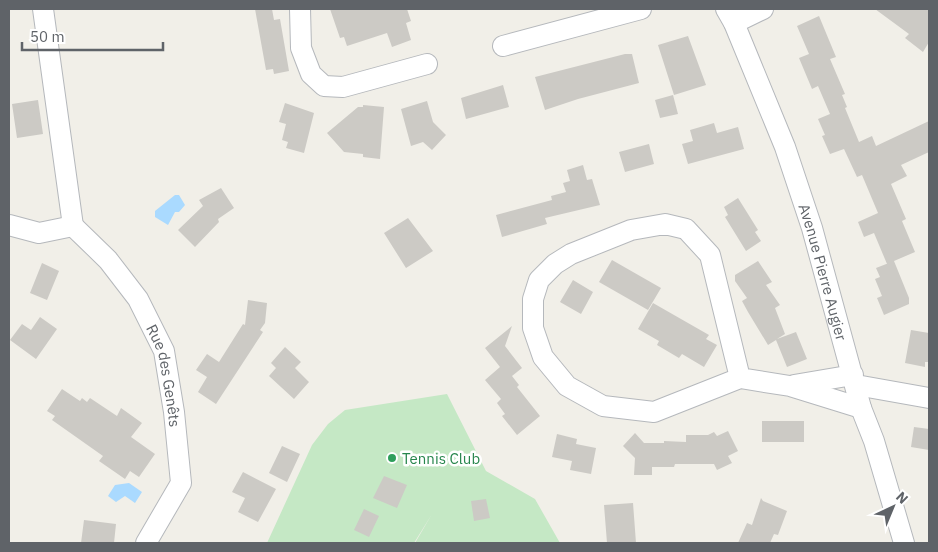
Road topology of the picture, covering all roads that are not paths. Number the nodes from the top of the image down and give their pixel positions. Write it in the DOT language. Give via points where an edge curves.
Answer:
graph roads {
  1 [pos="43,9"];
  2 [pos="300,9"];
  3 [pos="641,9"];
  4 [pos="763,9"];
  5 [pos="730,16"];
  6 [pos="503,46"];
  7 [pos="427,64"];
  8 [pos="9,225"];
  9 [pos="73,226"];
  10 [pos="740,378"];
  11 [pos="854,380"];
  12 [pos="790,386"];
  13 [pos="929,398"];
  14 [pos="862,408"];
  15 [pos="146,543"];
  16 [pos="904,543"];
  1 -- 9 [label="street"];
  2 -- 7 [label="street" via="301,48 311,74 324,86 343,87"];
  3 -- 6 [label="street"];
  4 -- 5 [label="street"];
  5 -- 11 [label="street, Avenue Pierre Augier" via="785,147"];
  8 -- 9 [label="street" via="39,233"];
  9 -- 15 [label="street, Rue des Genêts" via="108,260 138,299 164,352 181,483"];
  10 -- 10 [label="street" via="654,412 603,406 567,386 543,357 532,328 533,300 539,280 571,254 631,230 665,224 686,229 710,255"];
  10 -- 12 [label="street"];
  11 -- 12 [label="street"];
  11 -- 13 [label="street"];
  11 -- 14 [label="street, Avenue Pierre Augier"];
  12 -- 14 [label="street"];
  14 -- 16 [label="street, Avenue Pierre Augier"];
}
